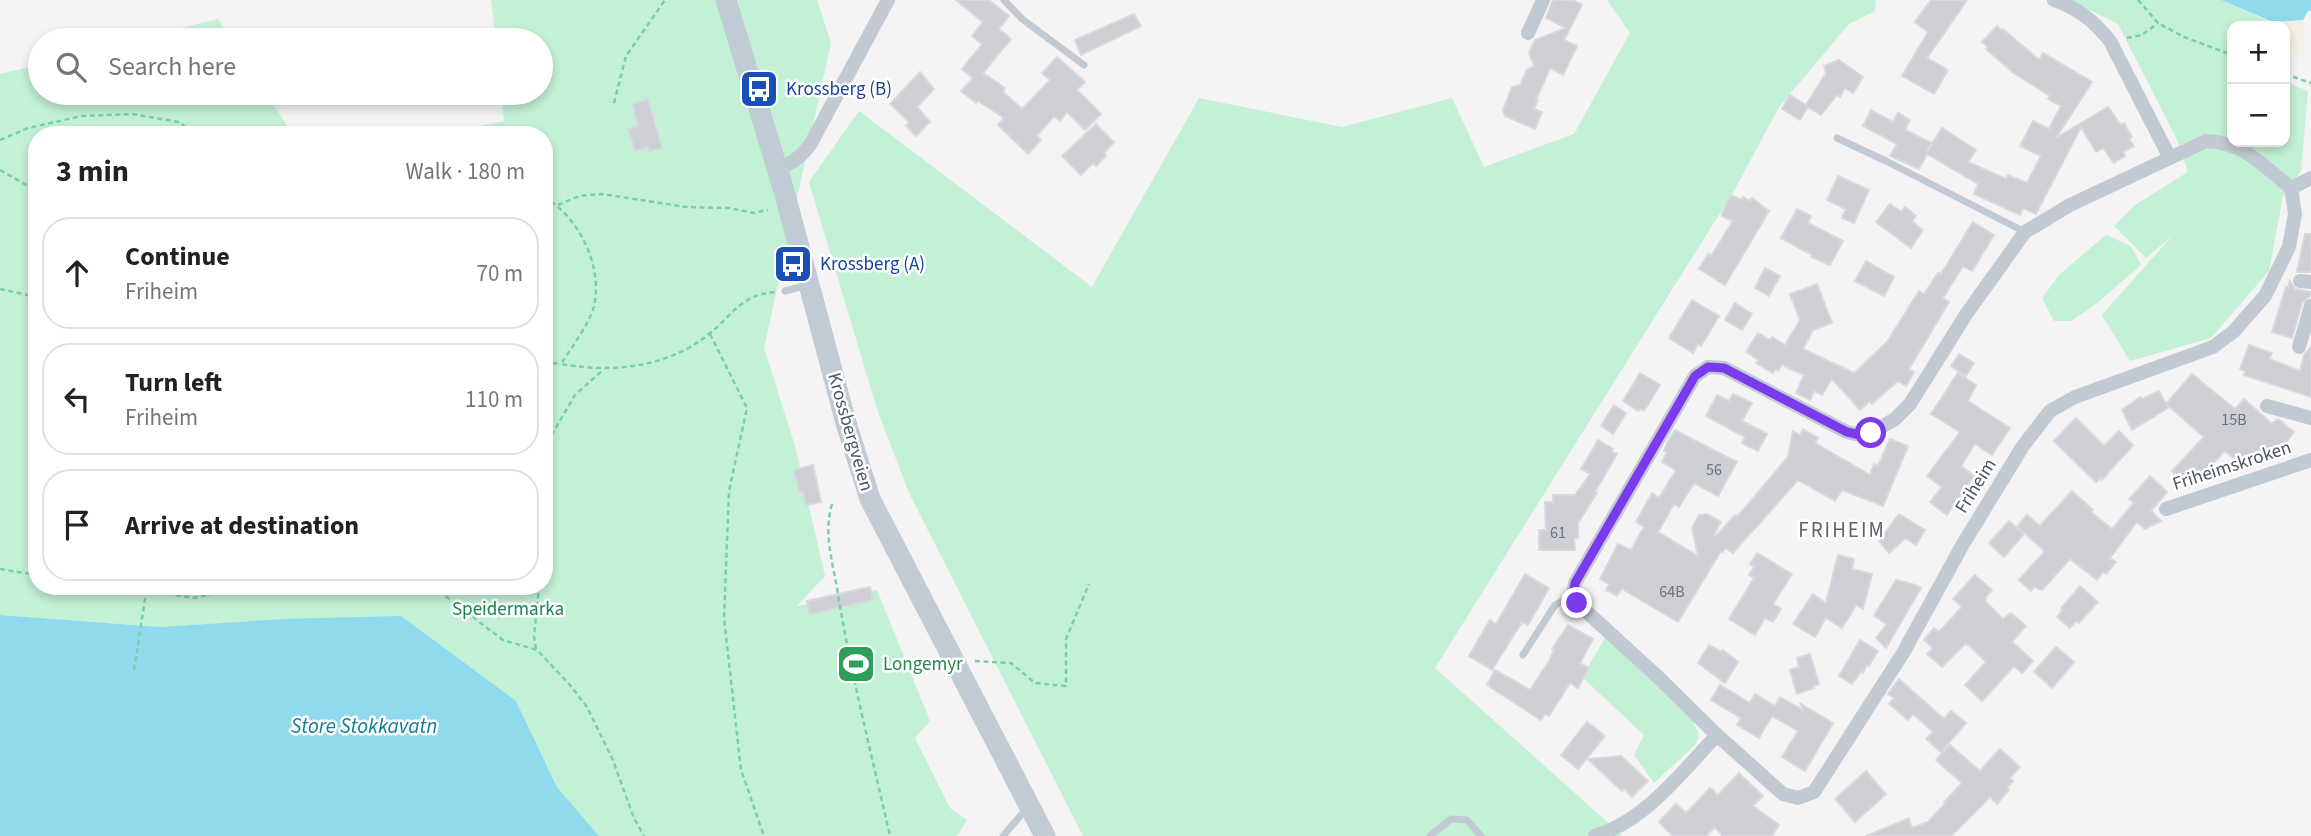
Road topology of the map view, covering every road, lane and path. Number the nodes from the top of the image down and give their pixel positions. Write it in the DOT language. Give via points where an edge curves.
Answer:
graph roads {
  1 [pos="665,0"];
  2 [pos="726,0"];
  3 [pos="888,0"];
  4 [pos="1004,0"];
  5 [pos="1543,0"];
  6 [pos="2053,0"];
  7 [pos="2138,0"];
  8 [pos="2158,23"];
  9 [pos="1528,33"];
  10 [pos="2110,41"];
  11 [pos="2227,53"];
  12 [pos="1084,65"];
  13 [pos="2290,76"];
  14 [pos="2311,83"];
  15 [pos="614,103"];
  16 [pos="37,126"];
  17 [pos="185,126"];
  18 [pos="28,128"];
  19 [pos="1837,138"];
  20 [pos="0,140"];
  21 [pos="2170,158"];
  22 [pos="777,169"];
  23 [pos="0,170"];
  24 [pos="2311,178"];
  25 [pos="28,186"];
  26 [pos="2291,188"];
  27 [pos="553,202"];
  28 [pos="558,205"];
  29 [pos="773,209"];
  30 [pos="2025,232"];
  31 [pos="808,285"];
  32 [pos="0,289"];
  33 [pos="785,291"];
  34 [pos="28,296"];
  35 [pos="2311,306"];
  36 [pos="710,334"];
  37 [pos="2299,347"];
  38 [pos="553,363"];
  39 [pos="561,364"];
  40 [pos="603,370"];
  41 [pos="2267,406"];
  42 [pos="2311,418"];
  43 [pos="553,431"];
  44 [pos="2311,460"];
  45 [pos="832,504"];
  46 [pos="2166,509"];
  47 [pos="0,569"];
  48 [pos="28,574"];
  49 [pos="1089,584"];
  50 [pos="146,595"];
  51 [pos="180,595"];
  52 [pos="207,595"];
  53 [pos="444,595"];
  54 [pos="538,595"];
  55 [pos="1573,595"];
  56 [pos="537,650"];
  57 [pos="1523,655"];
  58 [pos="967,665"];
  59 [pos="134,670"];
  60 [pos="981,673"];
  61 [pos="1717,735"];
  62 [pos="1030,804"];
  63 [pos="644,836"];
  64 [pos="764,836"];
  65 [pos="890,836"];
  66 [pos="1003,836"];
  67 [pos="1045,836"];
  68 [pos="1430,836"];
  69 [pos="1481,836"];
  70 [pos="1595,836"];
  1 -- 15 [label="path" via="626,56"];
  2 -- 22 [label="street, Krossbergveien"];
  3 -- 22 [label="street" via="810,145 801,157"];
  4 -- 12 [label="lane"];
  5 -- 9 [label="street"];
  6 -- 10 [label="street" via="2082,13"];
  7 -- 8 [label="path"];
  8 -- 10 [label="path" via="2142,35"];
  8 -- 11 [label="path"];
  10 -- 21 [label="street"];
  13 -- 14 [label="path"];
  16 -- 17 [label="path" via="82,116 132,114"];
  18 -- 20 [label="path"];
  19 -- 30 [label="lane"];
  21 -- 26 [label="street" via="2206,141 2225,142 2242,149"];
  21 -- 30 [label="street" via="2070,205"];
  22 -- 31 [label="street, Krossbergveien"];
  23 -- 25 [label="path"];
  24 -- 26 [label="street"];
  26 -- 61 [label="street, Friheim" via="2294,214 2288,247 2265,296 2233,332 2213,347 2076,397 2050,411 2023,446 1903,653 1814,792 1798,798 1783,794"];
  27 -- 28 [label="path"];
  28 -- 29 [label="path" via="579,196 602,194 754,213"];
  28 -- 39 [label="path" via="584,242 596,283 594,308"];
  30 -- 55 [label="street" via="1910,404 1871,433 1847,432 1724,368 1708,367 1695,376 1575,583"];
  31 -- 33 [label="lane"];
  31 -- 58 [label="street, Krossbergveien" via="870,499"];
  32 -- 34 [label="path"];
  33 -- 36 [label="path" via="742,301"];
  35 -- 37 [label="street"];
  36 -- 40 [label="path" via="675,354 636,367"];
  36 -- 64 [label="path" via="747,408 729,491 724,618 741,770"];
  38 -- 39 [label="path"];
  39 -- 40 [label="path"];
  40 -- 43 [label="path" via="575,395"];
  41 -- 42 [label="street, Friheimskroken"];
  44 -- 46 [label="street, Friheimskroken"];
  45 -- 65 [label="path" via="828,547"];
  47 -- 48 [label="path"];
  49 -- 58 [label="path" via="1066,639 1066,686 1035,684 1012,663"];
  50 -- 59 [label="path"];
  51 -- 52 [label="path"];
  53 -- 56 [label="path" via="503,640"];
  54 -- 56 [label="path"];
  55 -- 57 [label="lane" via="1555,604"];
  55 -- 61 [label="street, Friheim"];
  56 -- 63 [label="path" via="587,707"];
  58 -- 60 [label="path"];
  58 -- 62 [label="street, Krossbergveien"];
  61 -- 70 [label="street" via="1639,814 1623,826"];
  62 -- 66 [label="lane"];
  62 -- 67 [label="street, Krossbergveien"];
  68 -- 69 [label="lane" via="1451,819 1467,820"];
}
